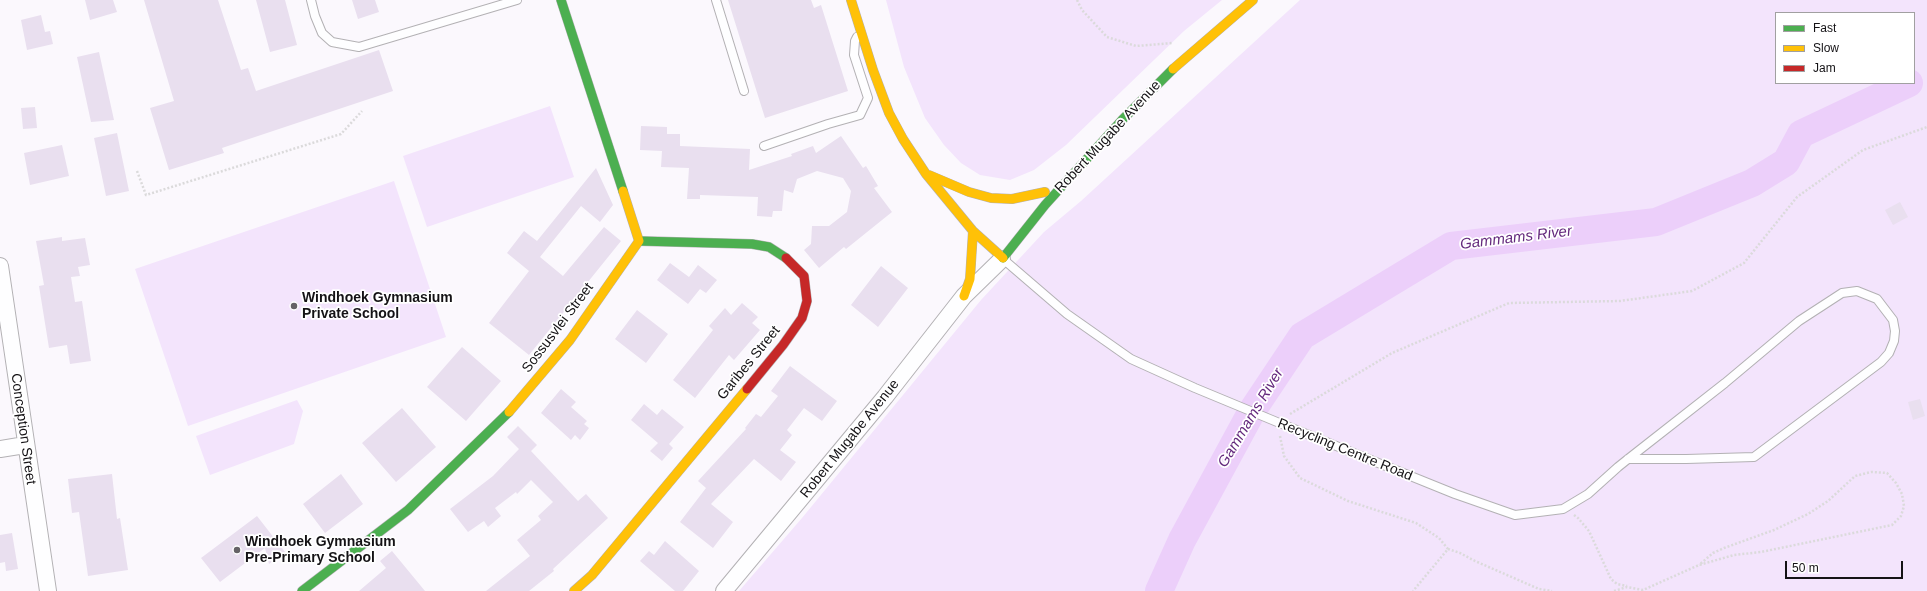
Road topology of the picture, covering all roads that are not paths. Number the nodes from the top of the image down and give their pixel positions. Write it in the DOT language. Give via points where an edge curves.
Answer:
graph roads {
  1 [pos="311,0"];
  2 [pos="517,0"];
  3 [pos="560,0"];
  4 [pos="716,0"];
  5 [pos="851,0"];
  6 [pos="1253,0"];
  7 [pos="861,32"];
  8 [pos="1199,34"];
  9 [pos="744,91"];
  10 [pos="764,146"];
  11 [pos="926,174"];
  12 [pos="1045,192"];
  13 [pos="1034,204"];
  14 [pos="973,231"];
  15 [pos="639,241"];
  16 [pos="997,250"];
  17 [pos="0,266"];
  18 [pos="969,290"];
  19 [pos="25,445"];
  20 [pos="0,449"];
  21 [pos="1628,459"];
  22 [pos="46,590"];
  23 [pos="302,591"];
  24 [pos="574,591"];
  25 [pos="724,591"];
  1 -- 2 [label="lane" via="322,33 332,42 359,47"];
  3 -- 15 [label="street"];
  4 -- 9 [label="lane"];
  5 -- 7 [label="street"];
  6 -- 16 [label="street, Robert Mugabe Avenue" via="1179,63 1122,120 1050,199"];
  7 -- 10 [label="lane" via="855,41 854,55 868,98 860,115"];
  7 -- 11 [label="street" via="889,113 903,140"];
  8 -- 12 [label="street, Robert Mugabe Avenue" via="1104,126"];
  11 -- 12 [label="street" via="991,198 1012,199"];
  11 -- 14 [label="street"];
  12 -- 13 [label="street, Robert Mugabe Avenue"];
  14 -- 16 [label="street"];
  14 -- 18 [label="street"];
  15 -- 23 [label="street, Sossusvlei Street" via="570,340 509,412 408,510"];
  15 -- 24 [label="street, Garibes Street" via="752,244 769,247 789,260 804,276 807,301 802,318 783,345 592,575"];
  16 -- 18 [label="street, Robert Mugabe Avenue"];
  16 -- 21 [label="lane, Recycling Centre Road" via="1067,314 1131,359 1277,422 1455,494 1515,515 1563,509 1588,494"];
  17 -- 19 [label="street, Conception Street"];
  18 -- 25 [label="street, Robert Mugabe Avenue" via="885,397"];
  19 -- 20 [label="street"];
  19 -- 22 [label="street, Conception Street"];
  21 -- 21 [label="lane, Recycling Centre Road" via="1799,321 1842,293 1856,291 1877,299 1893,320 1894,341 1889,353 1881,362 1754,456 1686,460"];
}
